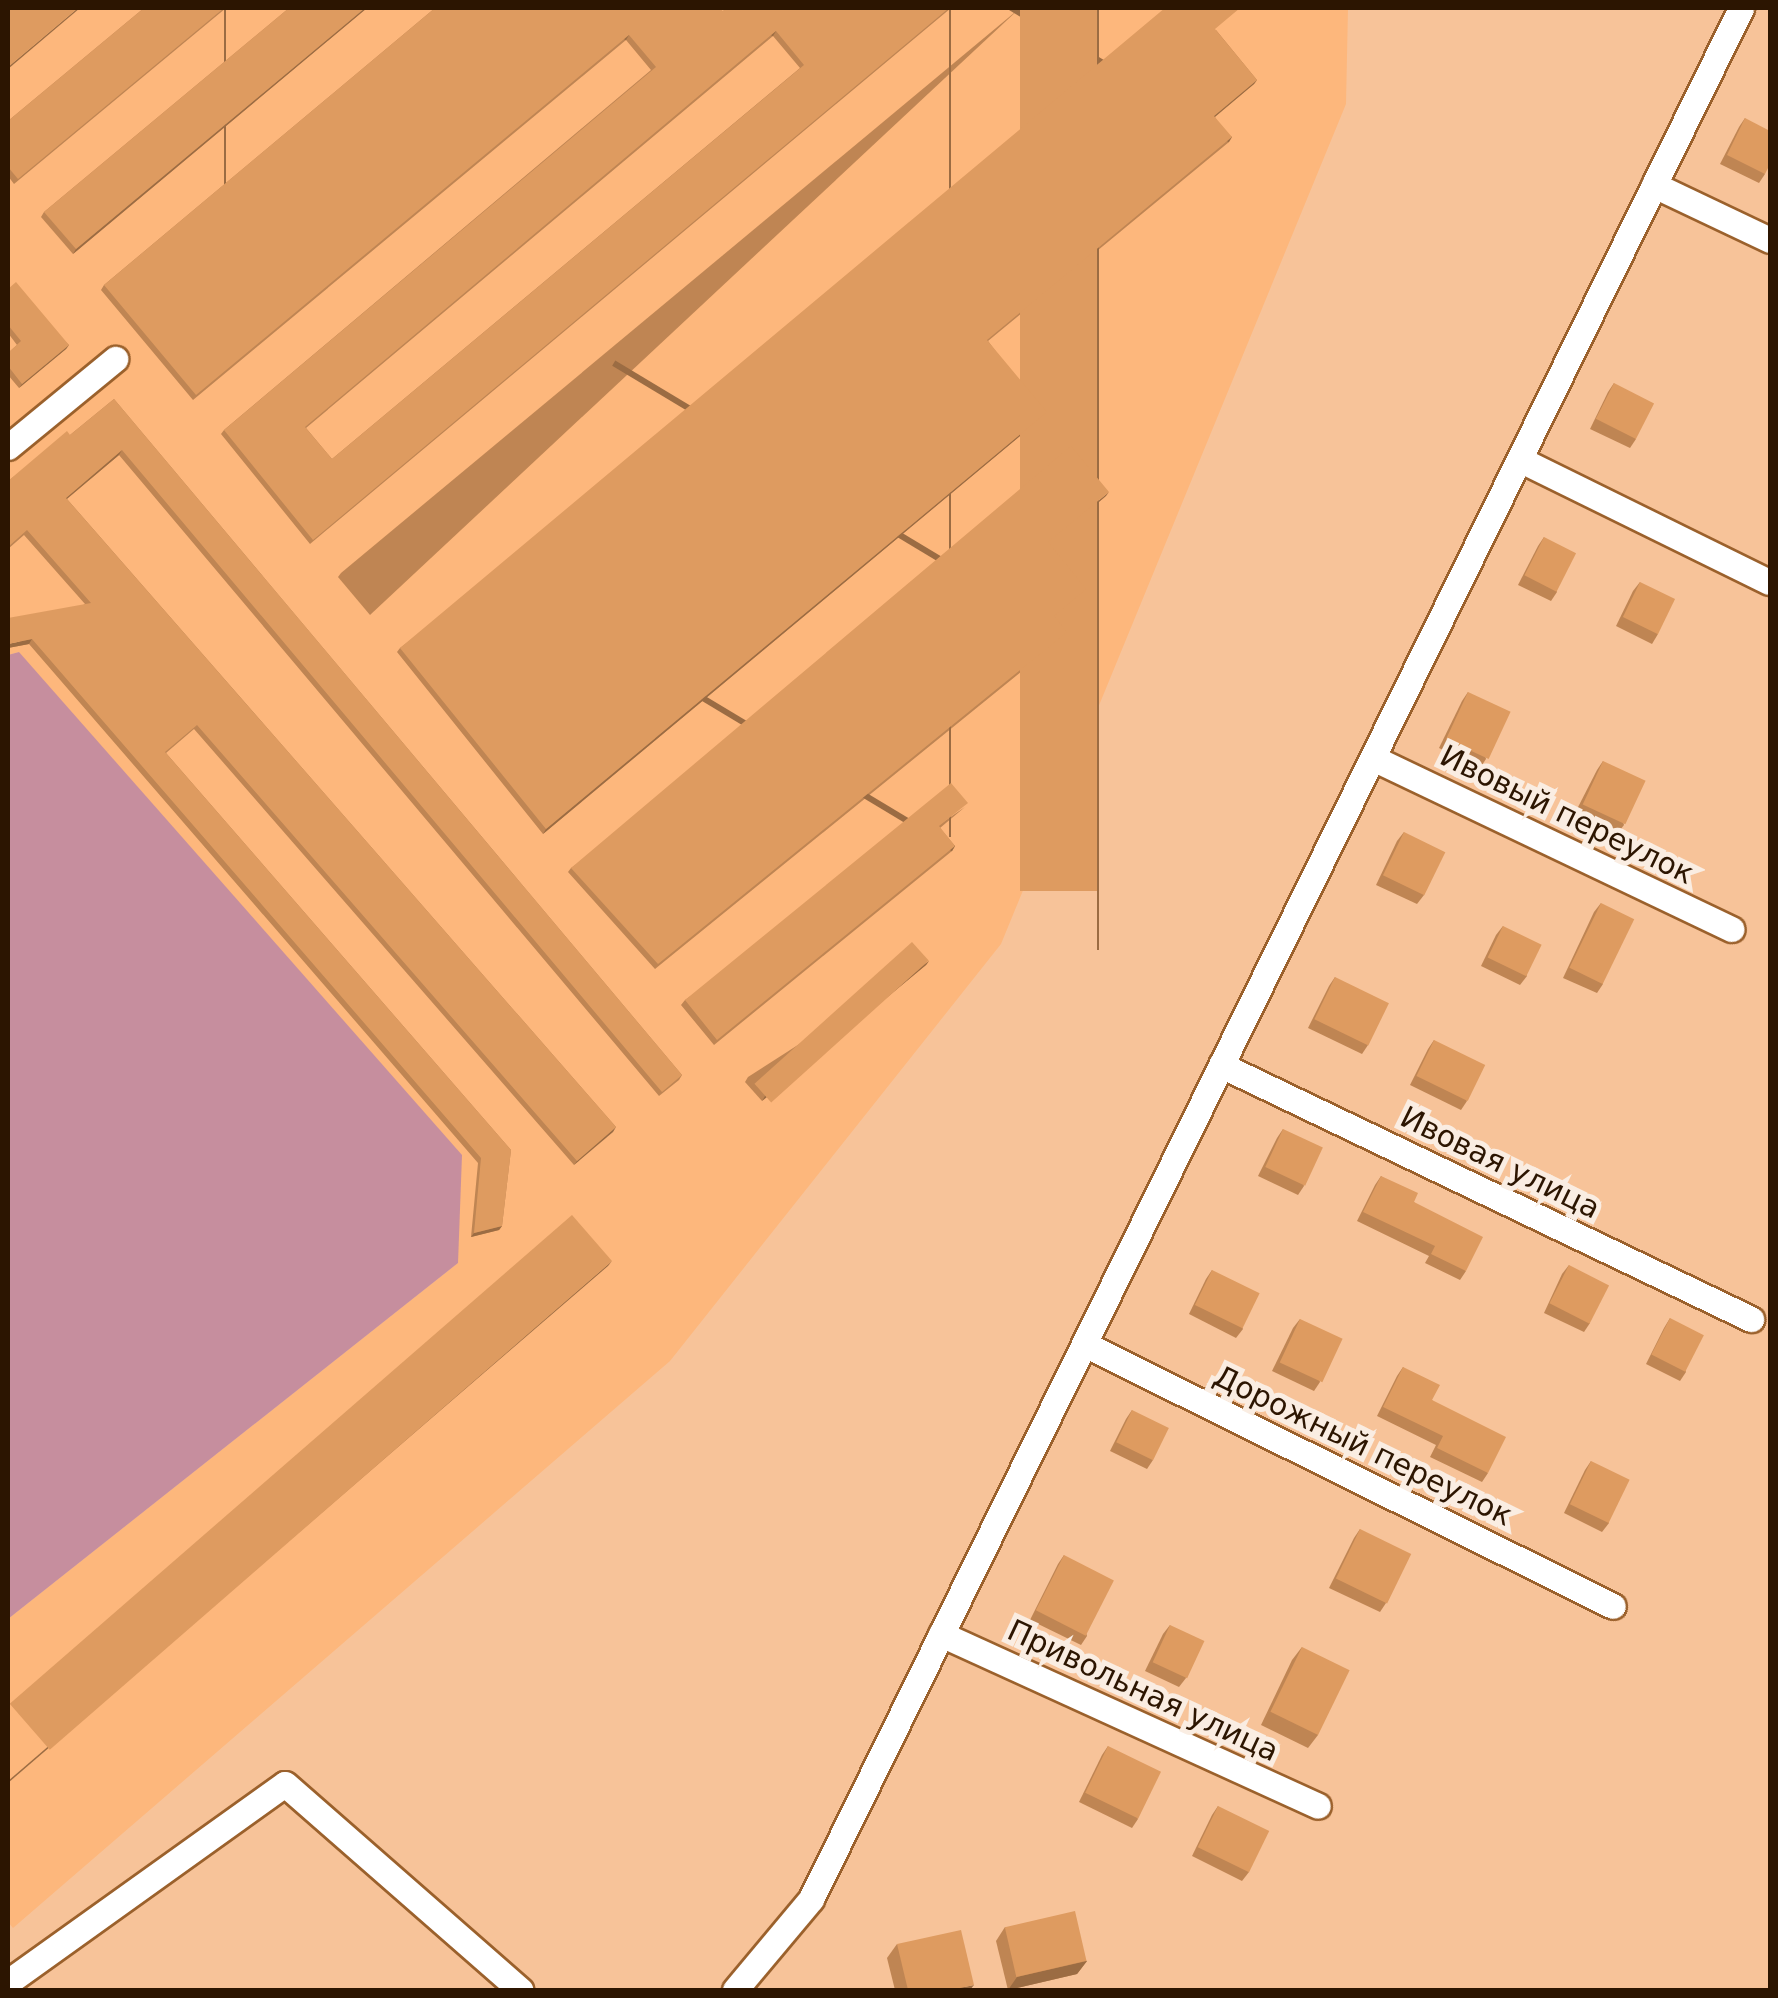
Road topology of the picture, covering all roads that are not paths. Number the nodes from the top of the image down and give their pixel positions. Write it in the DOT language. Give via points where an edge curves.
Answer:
graph roads {
  1 [pos="1741,8"];
  2 [pos="1654,185"];
  3 [pos="1770,240"];
  4 [pos="115,359"];
  5 [pos="8,447"];
  6 [pos="1520,460"];
  7 [pos="1770,582"];
  8 [pos="1374,759"];
  9 [pos="1731,929"];
  10 [pos="1221,1064"];
  11 [pos="1751,1319"];
  12 [pos="1084,1344"];
  13 [pos="1613,1606"];
  14 [pos="941,1634"];
  15 [pos="1318,1806"];
  16 [pos="8,1982"];
  17 [pos="520,1990"];
  18 [pos="735,1990"];
  1 -- 2 [label="street"];
  2 -- 3 [label="street"];
  2 -- 6 [label="street"];
  4 -- 5 [label="street"];
  6 -- 7 [label="street"];
  6 -- 8 [label="street"];
  8 -- 9 [label="street, Ивовый переулок"];
  8 -- 10 [label="street"];
  10 -- 11 [label="street, Ивовая улица"];
  10 -- 12 [label="street"];
  12 -- 13 [label="street, Дорожный переулок"];
  12 -- 14 [label="street"];
  14 -- 15 [label="street, Привольная улица"];
  14 -- 18 [label="street" via="811,1900"];
  16 -- 17 [label="street" via="285,1784"];
}
